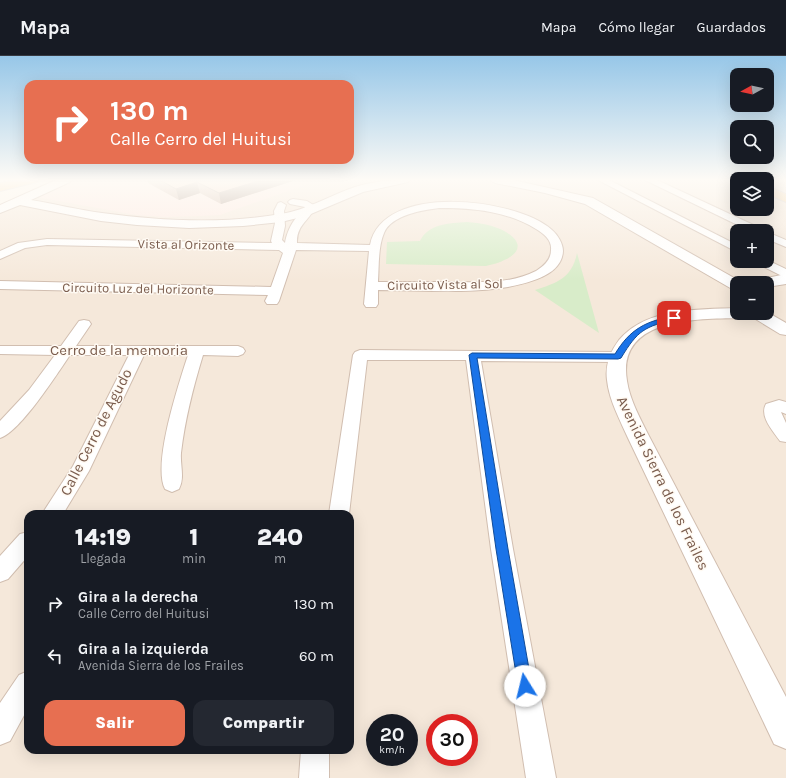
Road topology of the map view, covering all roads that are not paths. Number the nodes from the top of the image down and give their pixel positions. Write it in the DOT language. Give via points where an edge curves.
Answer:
graph roads {
  1 [pos="85,214"];
  2 [pos="130,214"];
  3 [pos="232,214"];
  4 [pos="260,214"];
  5 [pos="283,214"];
  6 [pos="306,214"];
  7 [pos="405,214"];
  8 [pos="513,214"];
  9 [pos="613,214"];
  10 [pos="668,214"];
  11 [pos="721,214"];
  12 [pos="743,224"];
  13 [pos="774,238"];
  14 [pos="786,244"];
  15 [pos="730,245"];
  16 [pos="375,248"];
  17 [pos="288,249"];
  18 [pos="0,256"];
  19 [pos="774,268"];
  20 [pos="786,274"];
  21 [pos="786,279"];
  22 [pos="774,281"];
  23 [pos="730,282"];
  24 [pos="0,285"];
  25 [pos="372,286"];
  26 [pos="371,304"];
  27 [pos="730,314"];
  28 [pos="768,320"];
  29 [pos="84,324"];
  30 [pos="786,330"];
  31 [pos="66,349"];
  32 [pos="0,350"];
  33 [pos="139,350"];
  34 [pos="197,350"];
  35 [pos="238,351"];
  36 [pos="472,355"];
  37 [pos="618,357"];
  38 [pos="786,408"];
  39 [pos="0,432"];
  40 [pos="786,436"];
  41 [pos="172,484"];
  42 [pos="55,510"];
  43 [pos="340,510"];
  44 [pos="24,545"];
  45 [pos="0,572"];
  46 [pos="24,690"];
  47 [pos="0,731"];
  48 [pos="786,732"];
  49 [pos="315,754"];
  50 [pos="314,778"];
  51 [pos="541,778"];
  1 -- 4 [label="street" via="156,223 220,223"];
  2 -- 3 [label="street" via="166,217"];
  5 -- 17 [label="street" via="276,241"];
  6 -- 17 [label="street, Circuito Luz del Horizonte" via="291,237"];
  7 -- 16 [label="street, Circuito Vista al Sol" via="395,217 381,227"];
  8 -- 25 [label="street, Circuito Vista al Sol" via="536,223 552,235 557,250 556,257 543,271 529,278 487,285"];
  9 -- 23 [label="street"];
  10 -- 15 [label="street"];
  11 -- 12 [label="street"];
  13 -- 14 [label="street"];
  16 -- 17 [label="street, Vista al Orizonte"];
  16 -- 25 [label="street, Circuito Vista al Sol"];
  17 -- 18 [label="street, Vista al Orizonte" via="157,243 47,242 20,245"];
  17 -- 24 [label="street, Circuito Luz del Horizonte" via="274,296"];
  19 -- 20 [label="street"];
  21 -- 22 [label="street"];
  25 -- 26 [label="street"];
  27 -- 37 [label="street, Avenida Sierra de los Frailes" via="656,321 635,333"];
  28 -- 30 [label="street"];
  29 -- 31 [label="street"];
  31 -- 32 [label="street, Cerro de la memoria"];
  31 -- 33 [label="street, Cerro de la memoria"];
  31 -- 39 [label="street" via="24,406"];
  33 -- 34 [label="street, Cerro de la memoria"];
  33 -- 42 [label="street, Calle Cerro de Agudo" via="80,471"];
  34 -- 35 [label="street, Cerro de la memoria"];
  34 -- 41 [label="street" via="181,400 172,454"];
  36 -- 37 [label="street"];
  36 -- 43 [label="street" via="360,355"];
  36 -- 51 [label="street"];
  37 -- 48 [label="street, Avenida Sierra de los Frailes" via="619,390 639,438"];
  38 -- 40 [label="street" via="775,407 772,410 775,422"];
  44 -- 45 [label="street"];
  46 -- 47 [label="street"];
  49 -- 50 [label="street"];
}
